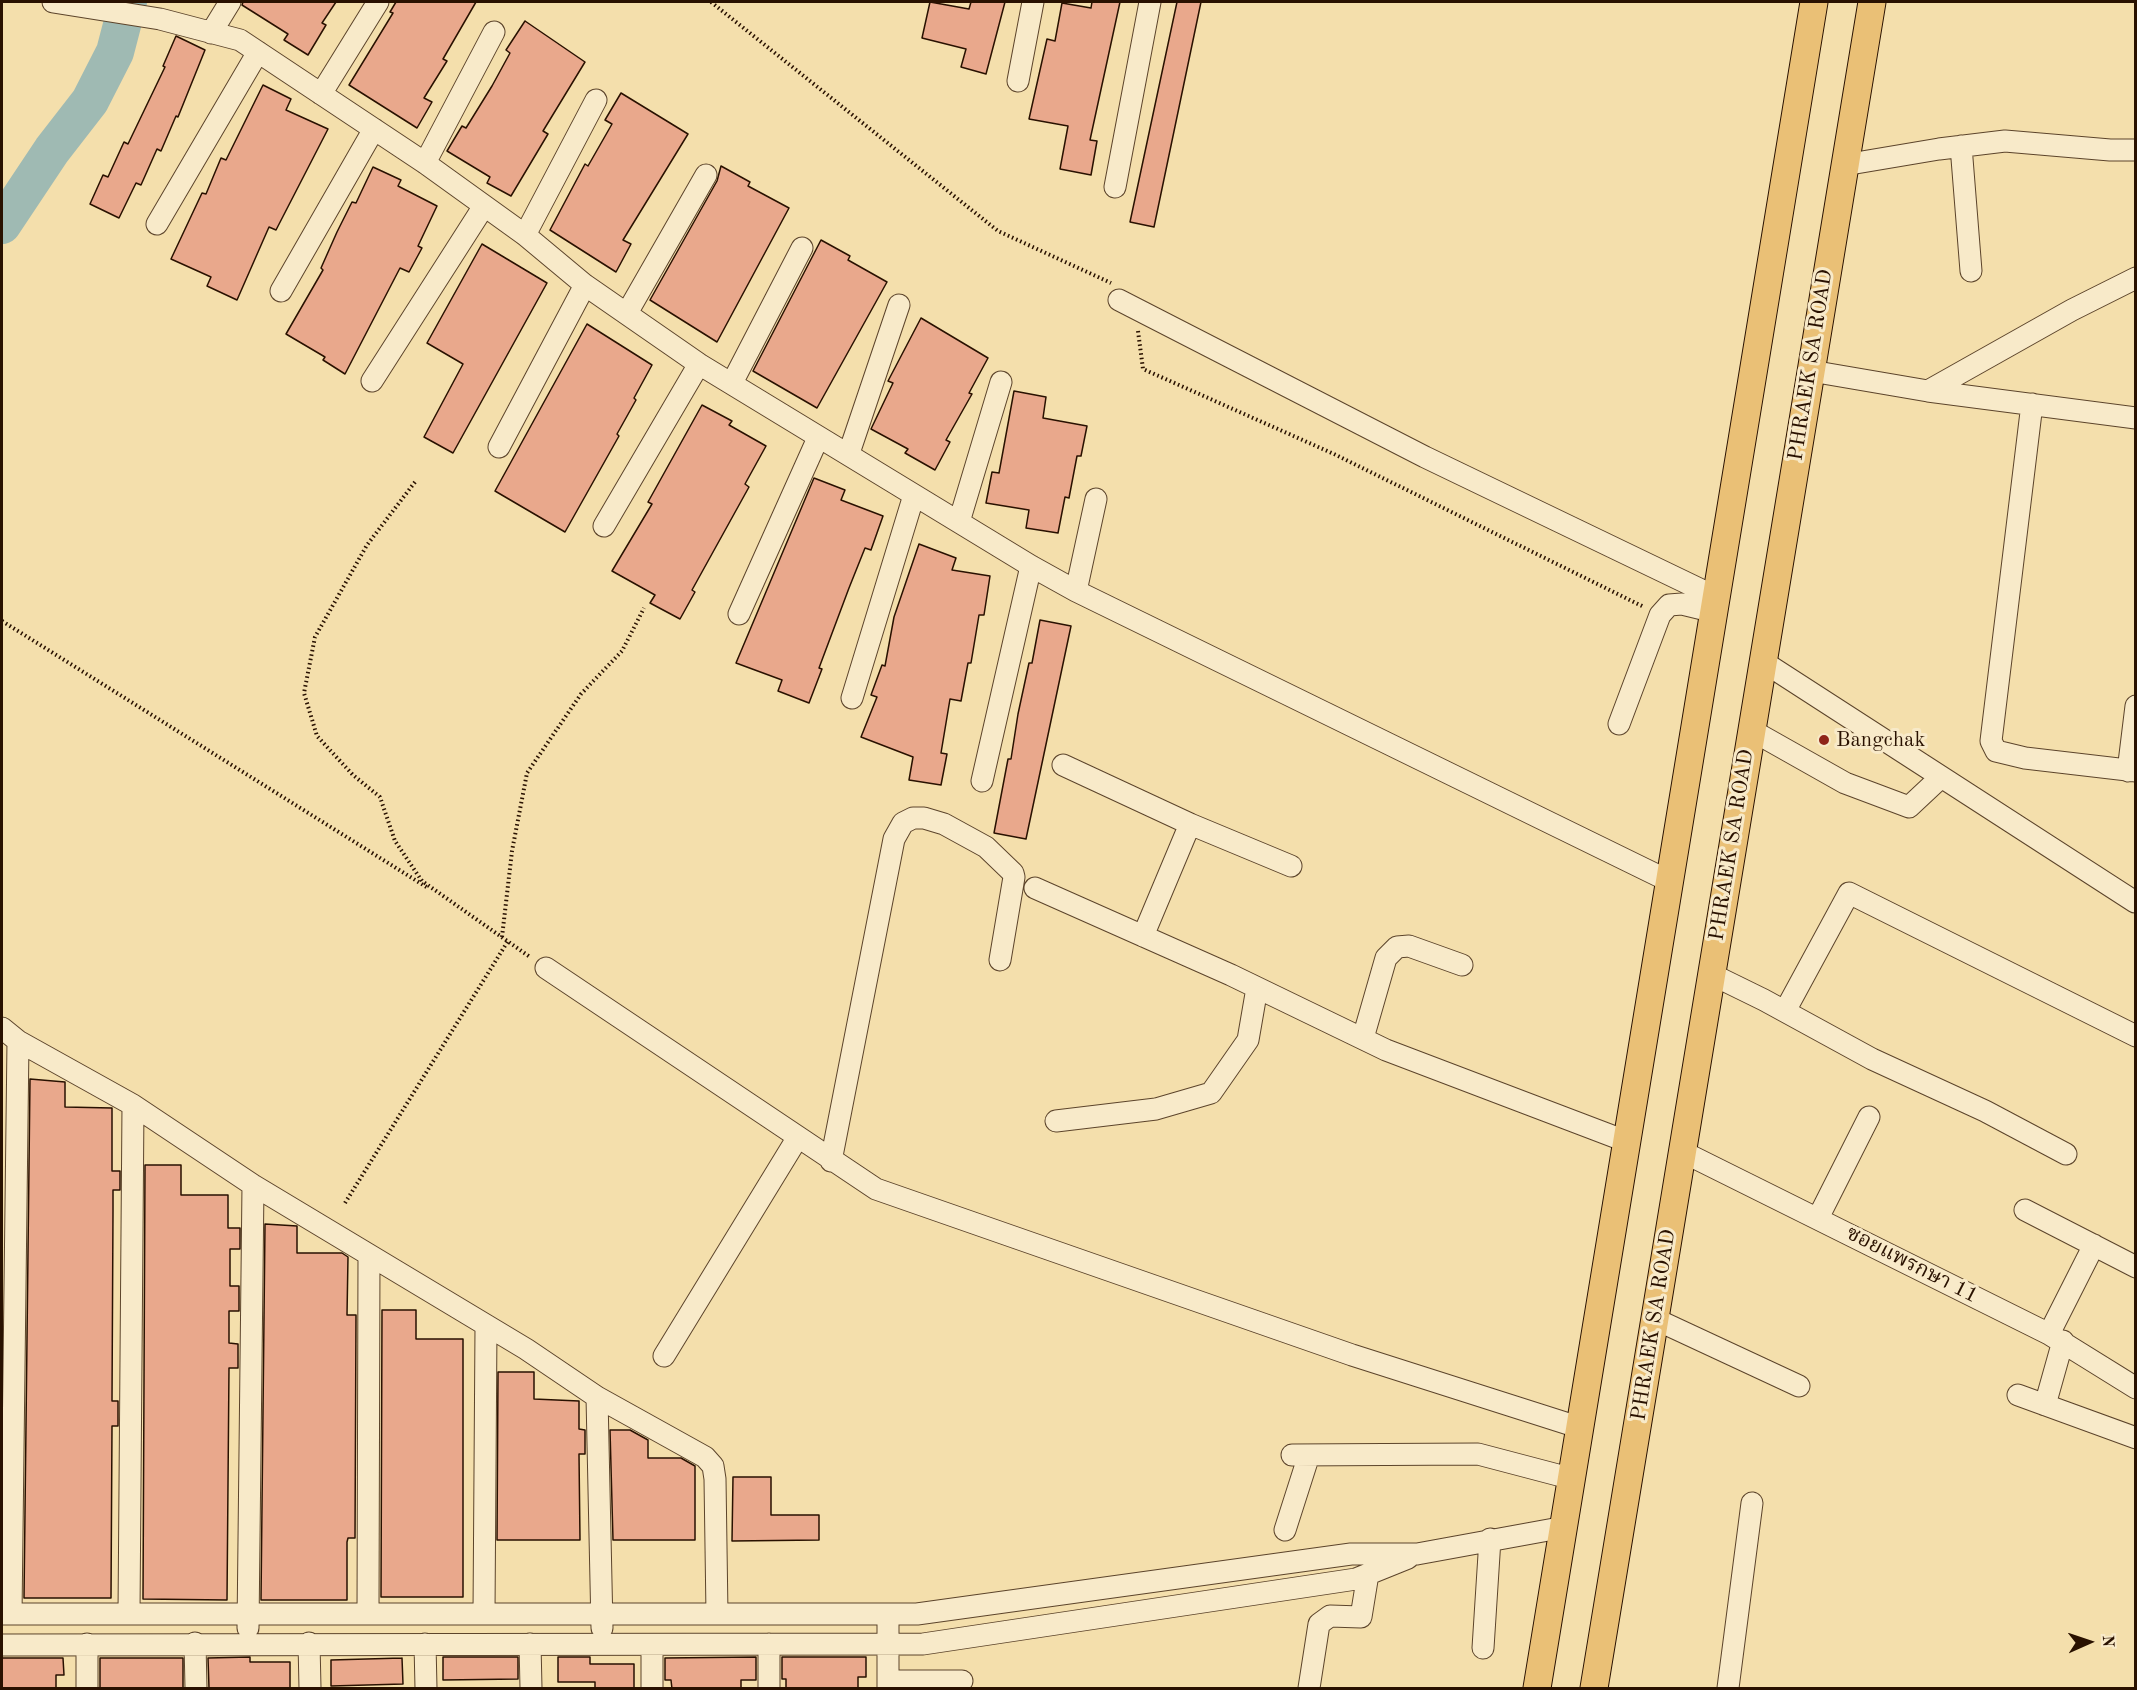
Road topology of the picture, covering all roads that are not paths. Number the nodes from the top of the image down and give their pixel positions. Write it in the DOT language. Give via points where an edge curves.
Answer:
graph roads {
  1 [pos="53,2"];
  2 [pos="230,2"];
  3 [pos="378,2"];
  4 [pos="1033,2"];
  5 [pos="1150,2"];
  6 [pos="1814,2"];
  7 [pos="1872,2"];
  8 [pos="494,32"];
  9 [pos="211,33"];
  10 [pos="258,52"];
  11 [pos="1018,81"];
  12 [pos="321,94"];
  13 [pos="596,100"];
  14 [pos="374,129"];
  15 [pos="1961,146"];
  16 [pos="2136,150"];
  17 [pos="425,163"];
  18 [pos="1844,165"];
  19 [pos="706,176"];
  20 [pos="1115,187"];
  21 [pos="484,206"];
  22 [pos="157,224"];
  23 [pos="525,235"];
  24 [pos="802,248"];
  25 [pos="1971,271"];
  26 [pos="2136,278"];
  27 [pos="585,285"];
  28 [pos="280,291"];
  29 [pos="1119,300"];
  30 [pos="899,304"];
  31 [pos="627,314"];
  32 [pos="699,364"];
  33 [pos="1811,371"];
  34 [pos="372,381"];
  35 [pos="1001,382"];
  36 [pos="732,383"];
  37 [pos="1928,391"];
  38 [pos="2032,404"];
  39 [pos="2136,418"];
  40 [pos="818,438"];
  41 [pos="499,447"];
  42 [pos="849,453"];
  43 [pos="915,495"];
  44 [pos="1096,499"];
  45 [pos="959,522"];
  46 [pos="604,526"];
  47 [pos="1032,566"];
  48 [pos="1076,591"];
  49 [pos="1716,605"];
  50 [pos="739,614"];
  51 [pos="1762,661"];
  52 [pos="852,698"];
  53 [pos="2136,706"];
  54 [pos="1619,724"];
  55 [pos="1751,730"];
  56 [pos="1064,765"];
  57 [pos="2132,771"];
  58 [pos="1940,778"];
  59 [pos="982,781"];
  60 [pos="1190,824"];
  61 [pos="1292,866"];
  62 [pos="1671,882"];
  63 [pos="1035,888"];
  64 [pos="2135,902"];
  65 [pos="1143,936"];
  66 [pos="1000,960"];
  67 [pos="1462,965"];
  68 [pos="546,968"];
  69 [pos="1711,975"];
  70 [pos="1257,988"];
  71 [pos="1785,1011"];
  72 [pos="10,1035"];
  73 [pos="2136,1036"];
  74 [pos="1363,1038"];
  75 [pos="133,1105"];
  76 [pos="1869,1117"];
  77 [pos="1056,1121"];
  78 [pos="798,1137"];
  79 [pos="1628,1142"];
  80 [pos="1683,1152"];
  81 [pos="2066,1154"];
  82 [pos="831,1161"];
  83 [pos="253,1185"];
  84 [pos="2025,1210"];
  85 [pos="1818,1218"];
  86 [pos="2094,1245"];
  87 [pos="369,1255"];
  88 [pos="2136,1267"];
  89 [pos="1655,1318"];
  90 [pos="486,1327"];
  91 [pos="2056,1337"];
  92 [pos="663,1356"];
  93 [pos="1799,1386"];
  94 [pos="2136,1388"];
  95 [pos="2018,1395"];
  96 [pos="597,1397"];
  97 [pos="2045,1405"];
  98 [pos="1581,1428"];
  99 [pos="2136,1438"];
  100 [pos="1573,1479"];
  101 [pos="1752,1503"];
  102 [pos="1565,1527"];
  103 [pos="1285,1530"];
  104 [pos="1490,1539"];
  105 [pos="1417,1554"];
  106 [pos="1368,1574"];
  107 [pos="1113,1587"];
  108 [pos="484,1612"];
  109 [pos="129,1613"];
  110 [pos="368,1613"];
  111 [pos="6,1614"];
  112 [pos="602,1614"];
  113 [pos="717,1614"];
  114 [pos="888,1614"];
  115 [pos="1116,1615"];
  116 [pos="248,1616"];
  117 [pos="195,1643"];
  118 [pos="309,1643"];
  119 [pos="87,1644"];
  120 [pos="248,1644"];
  121 [pos="426,1644"];
  122 [pos="530,1644"];
  123 [pos="602,1644"];
  124 [pos="769,1644"];
  125 [pos="887,1644"];
  126 [pos="2,1645"];
  127 [pos="652,1645"];
  128 [pos="1483,1648"];
  129 [pos="962,1681"];
  130 [pos="888,1685"];
  131 [pos="87,1689"];
  132 [pos="196,1689"];
  133 [pos="310,1689"];
  134 [pos="426,1689"];
  135 [pos="531,1689"];
  136 [pos="652,1689"];
  137 [pos="769,1689"];
  138 [pos="1309,1689"];
  139 [pos="1537,1689"];
  140 [pos="1594,1689"];
  141 [pos="1728,1689"];
  1 -- 9 [label="street" via="160,19"];
  2 -- 9 [label="street"];
  3 -- 12 [label="street"];
  4 -- 11 [label="street"];
  5 -- 20 [label="street"];
  6 -- 49 [label="main road"];
  7 -- 18 [label="main road, PHRAEK SA ROAD"];
  8 -- 17 [label="street"];
  9 -- 10 [label="street" via="240,40"];
  10 -- 12 [label="street"];
  10 -- 22 [label="street"];
  12 -- 14 [label="street"];
  13 -- 23 [label="street"];
  14 -- 17 [label="street"];
  14 -- 28 [label="street"];
  15 -- 16 [label="street" via="2005,141"];
  15 -- 18 [label="street"];
  15 -- 25 [label="street"];
  17 -- 21 [label="street"];
  18 -- 33 [label="main road, PHRAEK SA ROAD"];
  19 -- 31 [label="street"];
  21 -- 23 [label="street"];
  21 -- 34 [label="street"];
  23 -- 27 [label="street"];
  24 -- 36 [label="street"];
  26 -- 37 [label="street"];
  27 -- 31 [label="street"];
  27 -- 41 [label="street"];
  29 -- 49 [label="street"];
  30 -- 42 [label="street"];
  31 -- 32 [label="street"];
  32 -- 36 [label="street"];
  32 -- 46 [label="street"];
  33 -- 37 [label="street"];
  33 -- 51 [label="main road, PHRAEK SA ROAD"];
  35 -- 45 [label="street"];
  36 -- 40 [label="street"];
  37 -- 38 [label="street"];
  38 -- 39 [label="street"];
  38 -- 57 [label="street" via="1991,741 1996,751 2025,758"];
  40 -- 42 [label="street"];
  40 -- 50 [label="street"];
  42 -- 43 [label="street"];
  43 -- 45 [label="street"];
  43 -- 52 [label="street"];
  44 -- 48 [label="street"];
  45 -- 47 [label="street"];
  47 -- 48 [label="street"];
  47 -- 59 [label="street"];
  48 -- 62 [label="street"];
  49 -- 54 [label="street" via="1669,605 1660,615"];
  49 -- 62 [label="main road"];
  51 -- 55 [label="main road, PHRAEK SA ROAD"];
  51 -- 58 [label="street"];
  53 -- 57 [label="street"];
  55 -- 58 [label="street" via="1845,783 1909,807"];
  55 -- 69 [label="main road, PHRAEK SA ROAD"];
  56 -- 60 [label="street"];
  58 -- 64 [label="street"];
  60 -- 61 [label="street"];
  60 -- 65 [label="street"];
  62 -- 79 [label="main road"];
  63 -- 65 [label="street"];
  65 -- 70 [label="street"];
  66 -- 82 [label="street" via="1013,873 986,847 944,824 924,818 903,823 894,839"];
  67 -- 74 [label="street" via="1409,946 1397,947 1386,958"];
  68 -- 78 [label="street"];
  69 -- 71 [label="street"];
  69 -- 80 [label="main road, PHRAEK SA ROAD"];
  70 -- 74 [label="street"];
  70 -- 77 [label="street" via="1248,1040 1211,1093 1156,1109"];
  71 -- 73 [label="street" via="1849,894"];
  71 -- 81 [label="street" via="1872,1059"];
  72 -- 75 [label="street"];
  72 -- 111 [label="street"];
  74 -- 79 [label="street"];
  75 -- 83 [label="street"];
  75 -- 109 [label="street"];
  76 -- 85 [label="street"];
  78 -- 82 [label="street"];
  78 -- 92 [label="street"];
  79 -- 98 [label="main road"];
  80 -- 85 [label="street, ซอยแพรกษา 11"];
  80 -- 89 [label="main road, PHRAEK SA ROAD"];
  82 -- 98 [label="street" via="876,1190 1352,1355"];
  83 -- 87 [label="street"];
  83 -- 116 [label="street"];
  84 -- 86 [label="street"];
  85 -- 91 [label="street, ซอยแพรกษา 11"];
  86 -- 88 [label="street"];
  86 -- 91 [label="street"];
  87 -- 90 [label="street"];
  87 -- 110 [label="street"];
  89 -- 93 [label="street"];
  89 -- 140 [label="main road, PHRAEK SA ROAD"];
  90 -- 96 [label="street"];
  90 -- 108 [label="street"];
  91 -- 94 [label="street, ซอยแพรกษา 11"];
  91 -- 97 [label="street"];
  95 -- 97 [label="street"];
  96 -- 112 [label="street"];
  96 -- 113 [label="street" via="705,1457 713,1466"];
  97 -- 99 [label="street"];
  98 -- 100 [label="main road"];
  100 -- 102 [label="main road"];
  100 -- 103 [label="street" via="1478,1454 1301,1455"];
  101 -- 141 [label="street"];
  102 -- 104 [label="street"];
  102 -- 139 [label="main road"];
  104 -- 105 [label="street"];
  104 -- 128 [label="street"];
  105 -- 106 [label="street"];
  105 -- 107 [label="street" via="1351,1554"];
  106 -- 115 [label="street" via="1356,1579"];
  106 -- 138 [label="street" via="1361,1617 1330,1616 1319,1624"];
  107 -- 114 [label="street" via="917,1614"];
  107 -- 115 [label="street"];
  108 -- 110 [label="street"];
  108 -- 112 [label="street"];
  109 -- 111 [label="street"];
  109 -- 116 [label="street"];
  110 -- 116 [label="street"];
  112 -- 113 [label="street"];
  112 -- 123 [label="street"];
  113 -- 114 [label="street"];
  114 -- 125 [label="street"];
  115 -- 125 [label="street" via="922,1644"];
  116 -- 120 [label="street"];
  117 -- 119 [label="street"];
  117 -- 120 [label="street"];
  117 -- 132 [label="street"];
  118 -- 120 [label="street"];
  118 -- 121 [label="street"];
  118 -- 133 [label="street"];
  119 -- 126 [label="street"];
  119 -- 131 [label="street"];
  121 -- 122 [label="street"];
  121 -- 134 [label="street"];
  122 -- 123 [label="street"];
  122 -- 135 [label="street"];
  123 -- 127 [label="street"];
  124 -- 125 [label="street"];
  124 -- 127 [label="street"];
  124 -- 137 [label="street"];
  125 -- 130 [label="street"];
  127 -- 136 [label="street"];
  129 -- 130 [label="street"];
}
